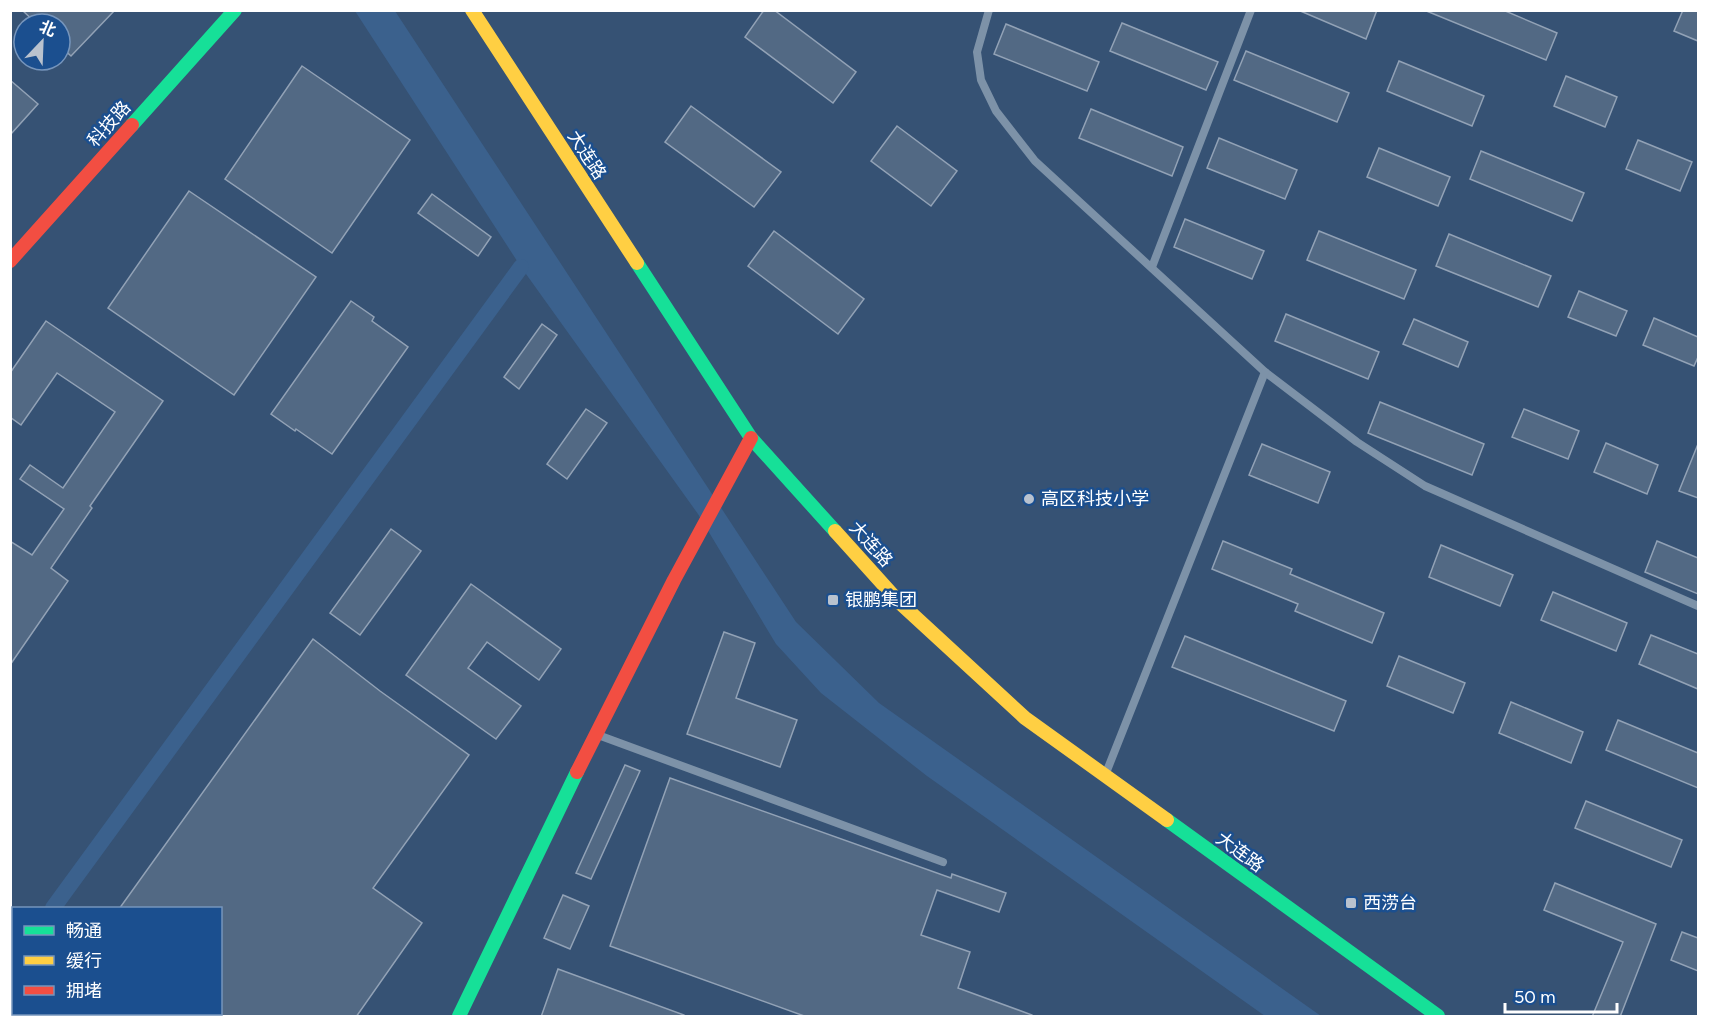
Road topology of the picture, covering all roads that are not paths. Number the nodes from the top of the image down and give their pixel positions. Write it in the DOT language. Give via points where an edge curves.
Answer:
graph roads {
  1 [pos="235,10"];
  2 [pos="472,10"];
  3 [pos="989,10"];
  4 [pos="1251,10"];
  5 [pos="10,261"];
  6 [pos="1152,267"];
  7 [pos="1265,372"];
  8 [pos="751,438"];
  9 [pos="1698,606"];
  10 [pos="595,734"];
  11 [pos="1105,776"];
  12 [pos="944,862"];
  13 [pos="459,1017"];
  14 [pos="1438,1017"];
  1 -- 5 [label="main road, 科技路"];
  2 -- 8 [label="main road, 大连路"];
  3 -- 6 [label="lane" via="977,52 981,80 996,111 1035,161"];
  4 -- 6 [label="lane"];
  6 -- 7 [label="lane"];
  7 -- 9 [label="lane" via="1357,442 1425,486"];
  7 -- 11 [label="lane"];
  8 -- 10 [label="main road"];
  8 -- 11 [label="main road, 大连路" via="899,602 1025,718"];
  10 -- 12 [label="lane"];
  10 -- 13 [label="main road"];
  11 -- 14 [label="main road, 大连路"];
}
